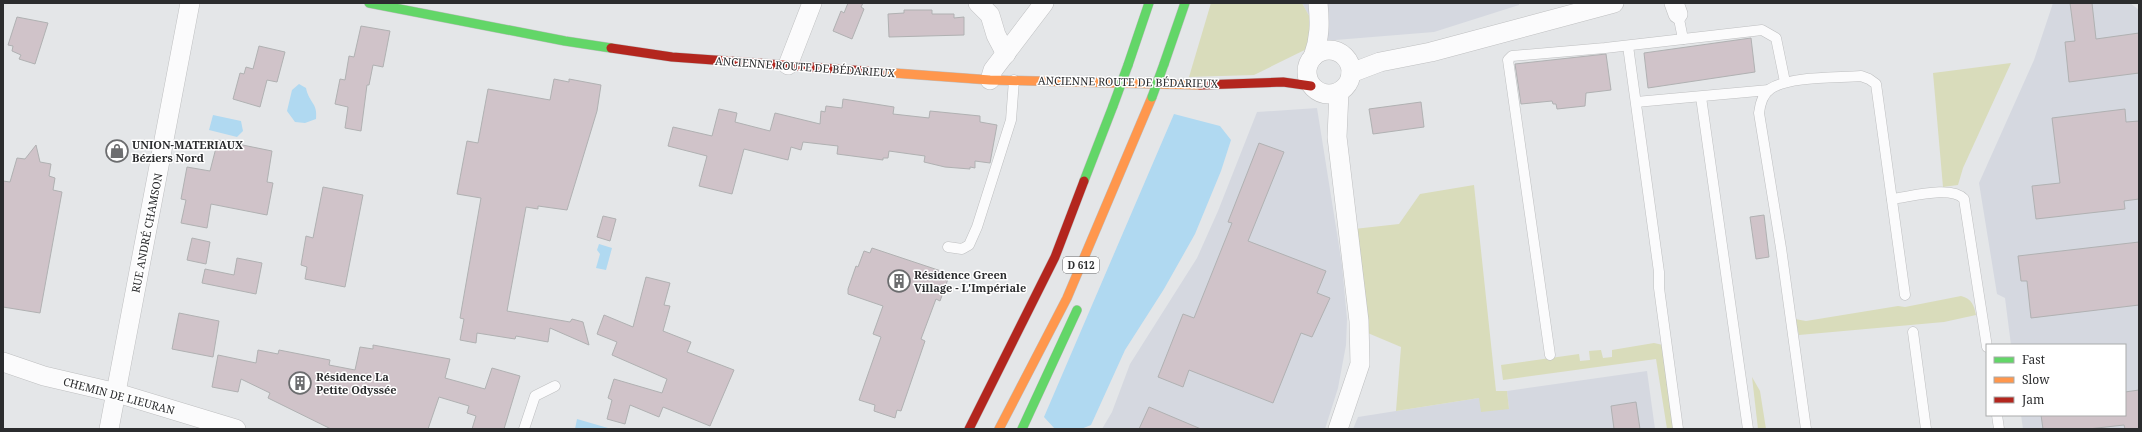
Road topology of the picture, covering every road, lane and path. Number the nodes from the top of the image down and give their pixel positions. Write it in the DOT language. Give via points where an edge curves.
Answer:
graph roads {
  1 [pos="190,3"];
  2 [pos="369,3"];
  3 [pos="812,3"];
  4 [pos="978,3"];
  5 [pos="1044,3"];
  6 [pos="1149,3"];
  7 [pos="1185,3"];
  8 [pos="1614,3"];
  9 [pos="1676,8"];
  10 [pos="1319,11"];
  11 [pos="1683,39"];
  12 [pos="1628,46"];
  13 [pos="1339,53"];
  14 [pos="1006,54"];
  15 [pos="1311,60"];
  16 [pos="1380,62"];
  17 [pos="788,65"];
  18 [pos="1351,73"];
  19 [pos="990,80"];
  20 [pos="1014,80"];
  21 [pos="1785,82"];
  22 [pos="1245,84"];
  23 [pos="1314,88"];
  24 [pos="1769,90"];
  25 [pos="1339,92"];
  26 [pos="1701,97"];
  27 [pos="1636,102"];
  28 [pos="1141,128"];
  29 [pos="1337,137"];
  30 [pos="1128,179"];
  31 [pos="1892,199"];
  32 [pos="948,247"];
  33 [pos="1905,295"];
  34 [pos="1080,302"];
  35 [pos="1913,332"];
  36 [pos="1987,344"];
  37 [pos="1550,355"];
  38 [pos="3,362"];
  39 [pos="555,386"];
  40 [pos="117,393"];
  41 [pos="1997,416"];
  42 [pos="109,429"];
  43 [pos="236,429"];
  44 [pos="524,429"];
  45 [pos="969,429"];
  46 [pos="999,429"];
  47 [pos="1022,429"];
  48 [pos="1338,429"];
  49 [pos="1678,429"];
  50 [pos="1748,429"];
  51 [pos="1806,429"];
  52 [pos="1926,429"];
  53 [pos="2000,429"];
  1 -- 40 [label="street, RUE ANDRÉ CHAMSON"];
  2 -- 17 [label="main road, ANCIENNE ROUTE DE BÉDARIEUX" via="565,41 672,57"];
  3 -- 17 [label="street"];
  4 -- 14 [label="street" via="990,15"];
  5 -- 14 [label="street" via="1030,18"];
  6 -- 45 [label="main road, D 612, bridge" via="1113,106 1054,257"];
  7 -- 28 [label="main road, D 612, bridge"];
  8 -- 16 [label="street" via="1431,52"];
  9 -- 11 [label="lane"];
  10 -- 13 [label="street"];
  10 -- 15 [label="street" via="1319,41"];
  11 -- 12 [label="lane"];
  11 -- 21 [label="lane" via="1762,30 1776,38"];
  12 -- 27 [label="lane"];
  12 -- 37 [label="lane" via="1512,56 1508,60"];
  13 -- 15 [label="street" via="1326,50"];
  13 -- 16 [label="street"];
  13 -- 18 [label="street" via="1351,67"];
  14 -- 19 [label="street" via="993,70"];
  15 -- 22 [label="street, ANCIENNE ROUTE DE BÉDARIEUX" via="1284,76"];
  15 -- 23 [label="street" via="1307,75"];
  16 -- 18 [label="street"];
  17 -- 19 [label="main road, ANCIENNE ROUTE DE BÉDARIEUX"];
  18 -- 25 [label="street" via="1348,84"];
  19 -- 20 [label="main road, ANCIENNE ROUTE DE BÉDARIEUX"];
  20 -- 22 [label="main road, ANCIENNE ROUTE DE BÉDARIEUX"];
  20 -- 32 [label="lane" via="1011,120 977,227 969,245 962,249"];
  21 -- 24 [label="lane"];
  21 -- 31 [label="lane" via="1861,76 1876,84"];
  22 -- 23 [label="main road, ANCIENNE ROUTE DE BÉDARIEUX" via="1283,82"];
  23 -- 25 [label="street" via="1328,94"];
  23 -- 29 [label="street" via="1327,110"];
  24 -- 26 [label="lane"];
  24 -- 51 [label="lane" via="1761,100 1759,113"];
  25 -- 29 [label="street"];
  26 -- 27 [label="lane"];
  26 -- 50 [label="lane"];
  27 -- 49 [label="lane"];
  28 -- 30 [label="main road"];
  28 -- 46 [label="main road, D 612" via="1067,298"];
  29 -- 48 [label="street" via="1359,321 1360,364"];
  31 -- 33 [label="lane"];
  31 -- 36 [label="lane" via="1949,191 1960,194 1964,199"];
  34 -- 47 [label="main road"];
  35 -- 52 [label="lane"];
  38 -- 40 [label="street, CHEMIN DE LIEURAN" via="44,376"];
  39 -- 44 [label="lane" via="535,396"];
  40 -- 42 [label="street, RUE ANDRÉ CHAMSON"];
  40 -- 43 [label="street, CHEMIN DE LIEURAN"];
  41 -- 53 [label="lane"];
}
